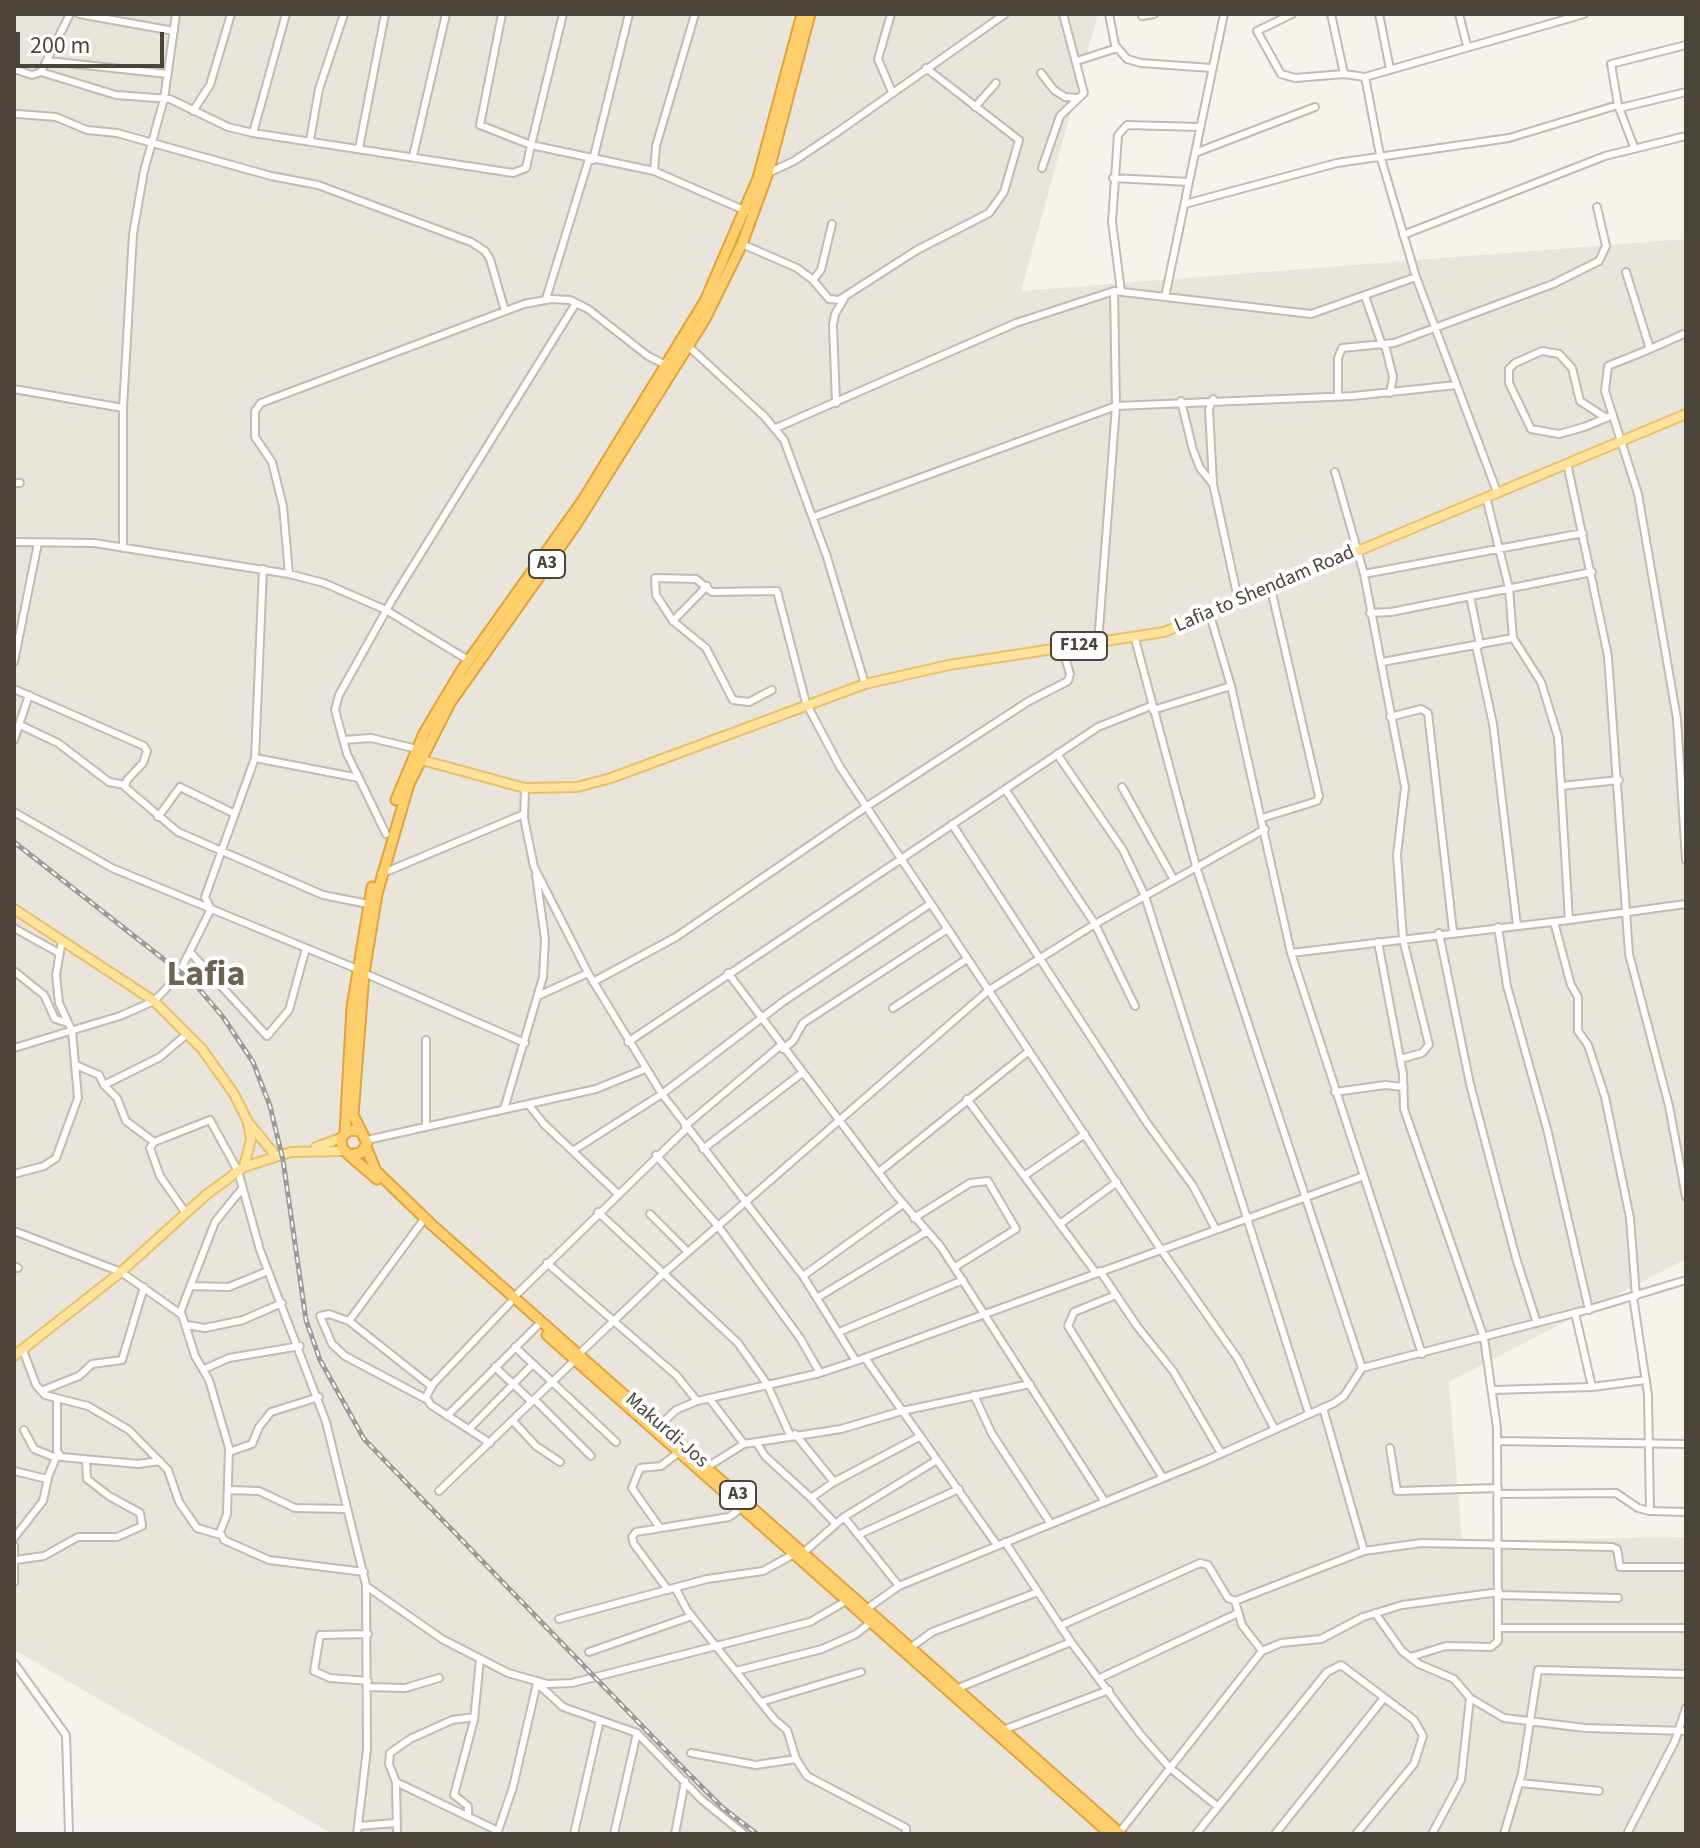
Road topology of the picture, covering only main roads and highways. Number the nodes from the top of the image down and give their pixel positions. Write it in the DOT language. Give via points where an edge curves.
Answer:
graph roads {
  1 [pos="802,14"];
  2 [pos="810,14"];
  3 [pos="686,345"];
  4 [pos="1686,417"];
  5 [pos="417,753"];
  6 [pos="14,909"];
  7 [pos="360,971"];
  8 [pos="248,1122"];
  9 [pos="361,1131"];
  10 [pos="343,1135"];
  11 [pos="367,1143"];
  12 [pos="307,1150"];
  13 [pos="346,1153"];
  14 [pos="275,1155"];
  15 [pos="241,1169"];
  16 [pos="512,1300"];
  17 [pos="14,1356"];
  18 [pos="576,1358"];
  19 [pos="657,1428"];
  20 [pos="799,1554"];
  21 [pos="864,1611"];
  22 [pos="1117,1834"];
  1 -- 3 [label="highway, A3" via="767,152"];
  2 -- 3 [label="highway, A3" via="768,173 742,244"];
  3 -- 5 [label="highway, A3" via="575,526"];
  3 -- 5 [label="highway, A3" via="563,530 468,660"];
  4 -- 5 [label="main road, Lafia to Shendam Road / F124" via="1210,615 1135,639 949,665 865,684 611,778 577,787 525,788"];
  5 -- 7 [label="highway, A3" via="381,874"];
  5 -- 7 [label="highway, A3" via="386,834 368,904"];
  6 -- 8 [label="main road" via="154,1001 223,1076"];
  7 -- 9 [label="highway, A3" via="353,1115"];
  7 -- 10 [label="highway, A3"];
  8 -- 14 [label="main road"];
  8 -- 15 [label="main road" via="251,1139"];
  9 -- 10 [label="highway"];
  9 -- 11 [label="highway, A3"];
  10 -- 12 [label="main road"];
  10 -- 13 [label="highway, A3"];
  11 -- 13 [label="highway" via="361,1153"];
  11 -- 16 [label="highway, Makurdi-Jos / A3" via="371,1162 386,1182"];
  12 -- 13 [label="main road"];
  12 -- 14 [label="main road"];
  13 -- 16 [label="highway, Makurdi-Jos / A3"];
  14 -- 15 [label="main road"];
  15 -- 17 [label="main road"];
  16 -- 18 [label="highway, Makurdi-Jos / A3"];
  16 -- 18 [label="highway, Makurdi-Jos / A3"];
  18 -- 19 [label="highway, Makurdi-Jos / A3"];
  19 -- 20 [label="highway, Makurdi-Jos / A3" via="707,1467"];
  19 -- 20 [label="highway, Makurdi-Jos / A3" via="678,1453"];
  20 -- 21 [label="highway, Makurdi-Jos / A3"];
  20 -- 21 [label="highway, Makurdi-Jos / A3" via="846,1601"];
  21 -- 22 [label="highway, Makurdi-Jos / A3"];
  21 -- 22 [label="highway, Makurdi-Jos / A3" via="870,1623"];
}
